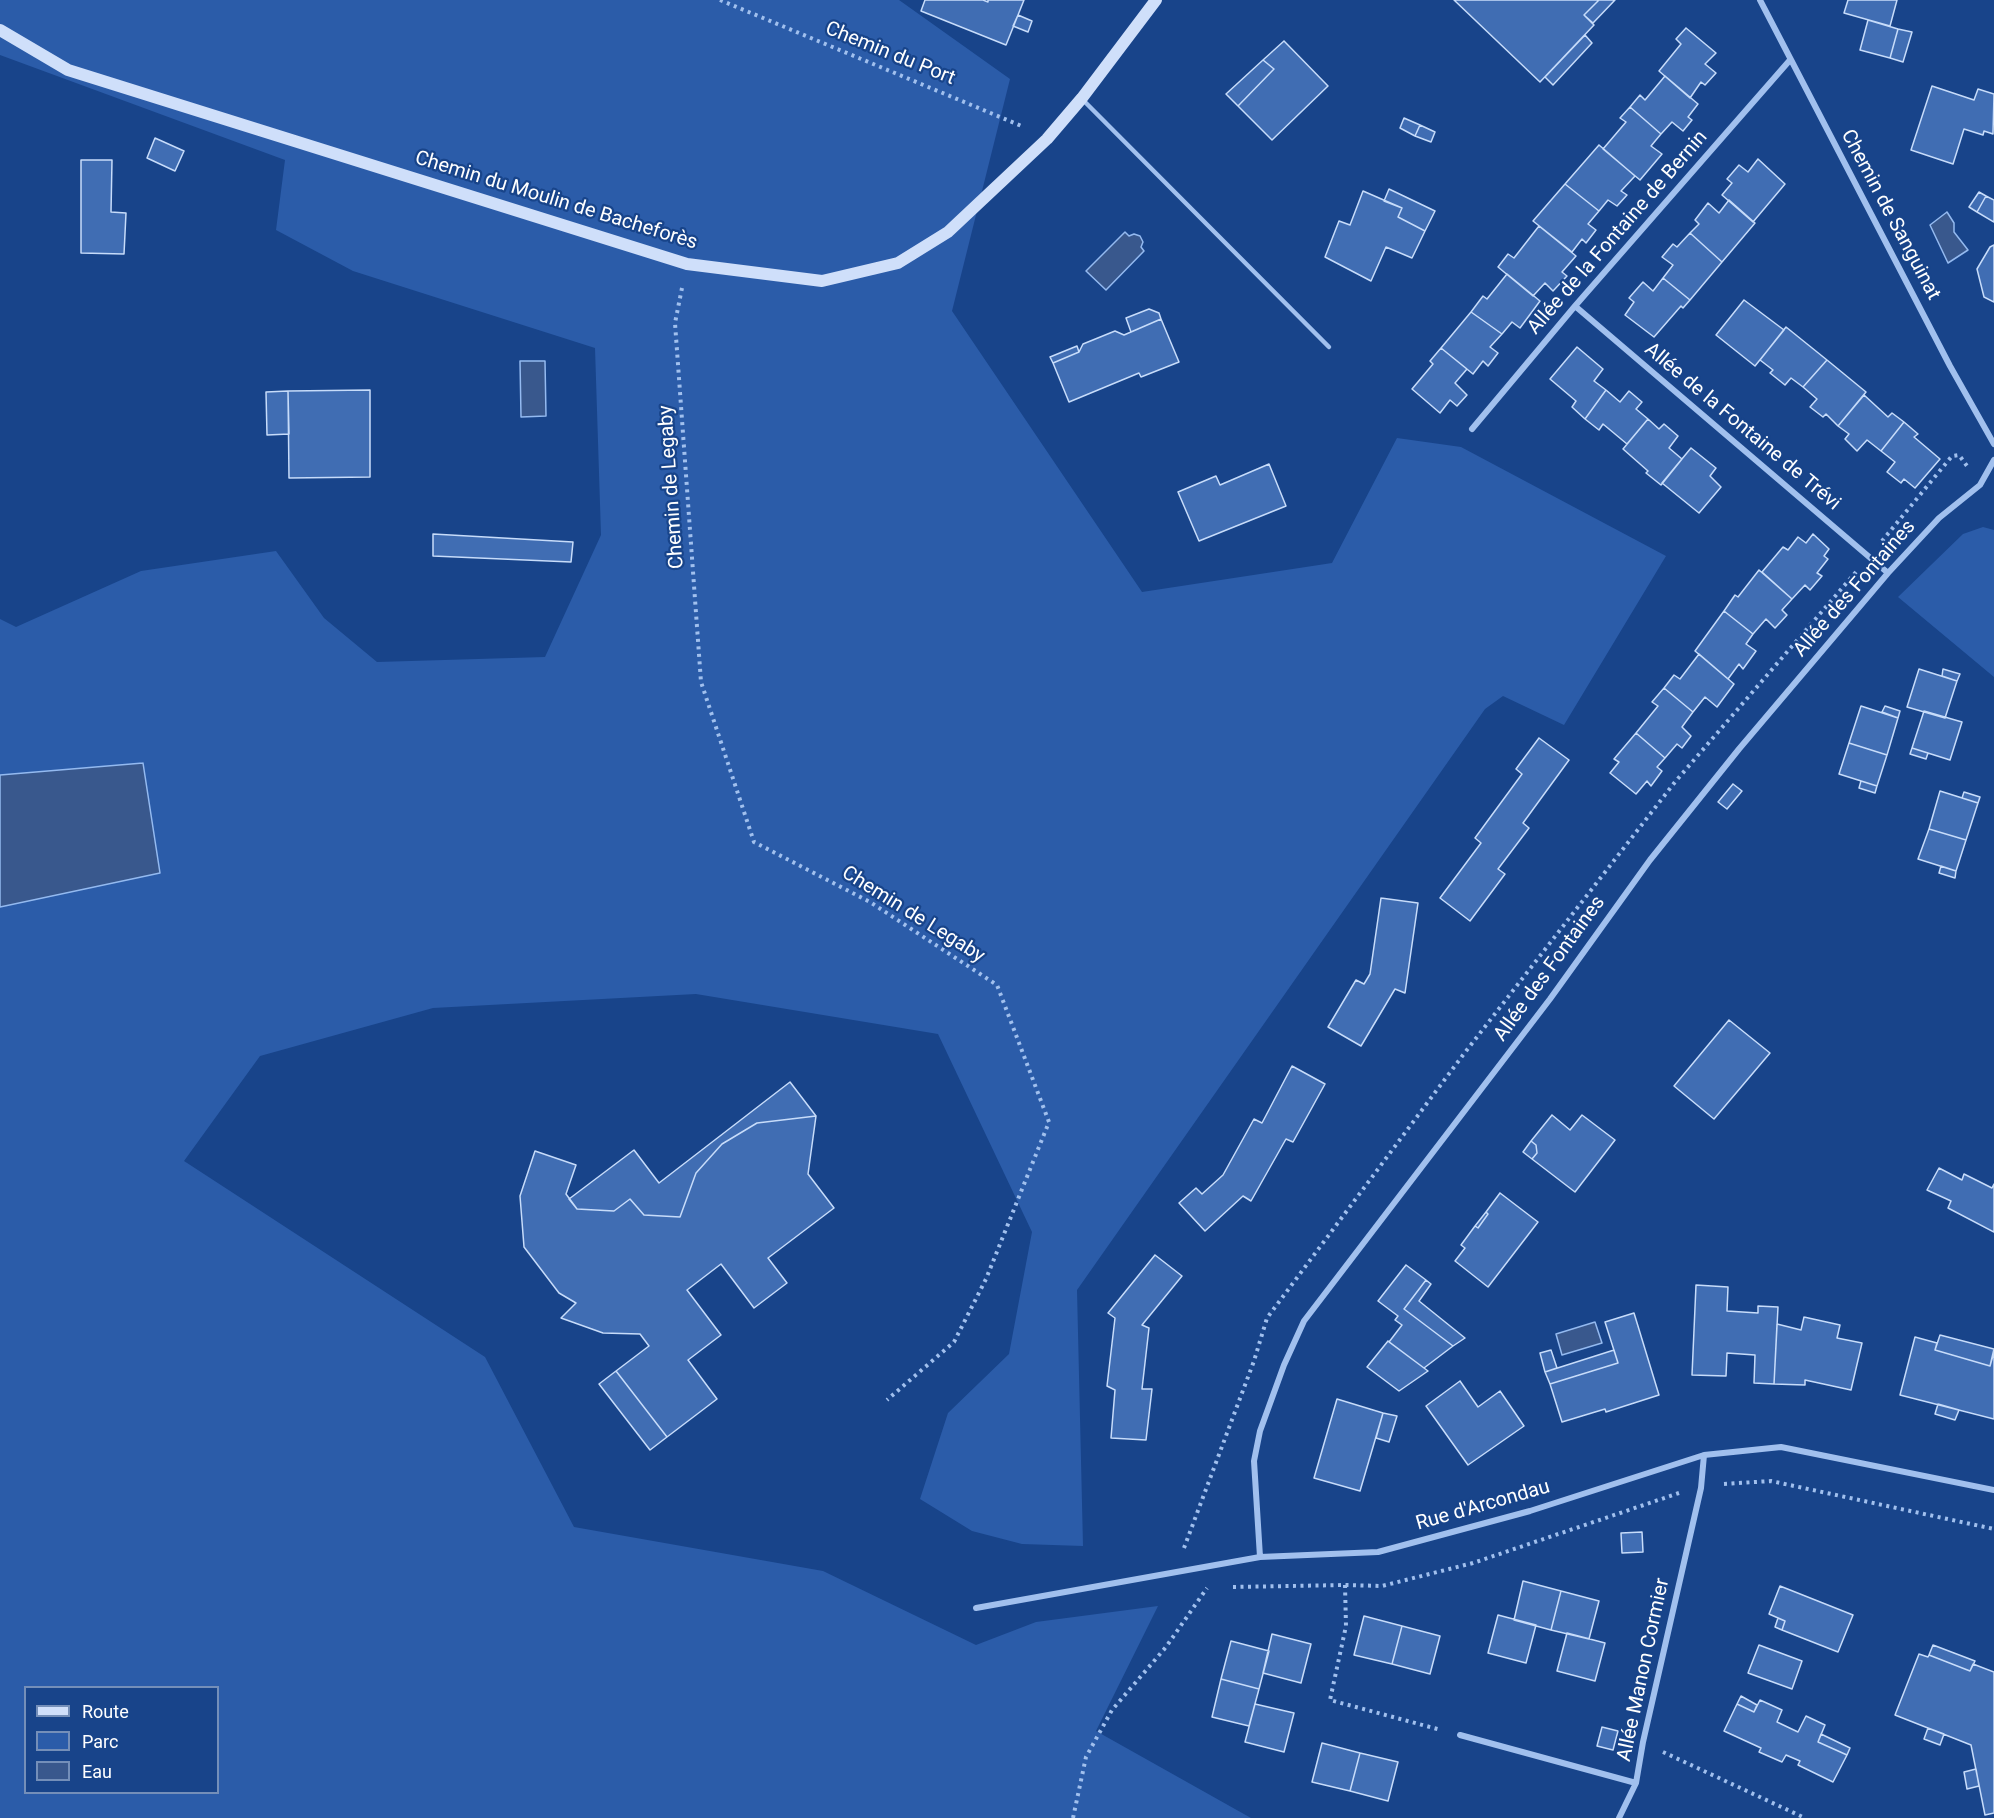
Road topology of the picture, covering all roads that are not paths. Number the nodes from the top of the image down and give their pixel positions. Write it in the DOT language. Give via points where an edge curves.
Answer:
graph roads {
  1 [pos="1156,0"];
  2 [pos="1760,0"];
  3 [pos="0,30"];
  4 [pos="1790,60"];
  5 [pos="1082,98"];
  6 [pos="1575,306"];
  7 [pos="1329,347"];
  8 [pos="1472,429"];
  9 [pos="1994,444"];
  10 [pos="1994,460"];
  11 [pos="1888,573"];
  12 [pos="1704,1455"];
  13 [pos="1994,1490"];
  14 [pos="1260,1557"];
  15 [pos="976,1608"];
  16 [pos="1460,1735"];
  17 [pos="1636,1783"];
  18 [pos="1619,1818"];
  1 -- 5 [label="main road, Chemin du Moulin de Bacheforès"];
  2 -- 4 [label="street, Chemin de Sanguinat"];
  3 -- 5 [label="main road, Chemin du Moulin de Bacheforès" via="68,70 687,264 822,281 898,263 948,232 1047,139"];
  4 -- 6 [label="street, Allée de la Fontaine de Bernin"];
  4 -- 9 [label="street, Chemin de Sanguinat"];
  5 -- 7 [label="lane"];
  6 -- 8 [label="street, Allée de la Fontaine de Bernin"];
  6 -- 11 [label="street, Allée de la Fontaine de Trévi"];
  10 -- 11 [label="street, Allée des Fontaines" via="1980,485 1939,518"];
  11 -- 14 [label="street, Allée des Fontaines" via="1650,860 1550,999 1304,1321 1260,1431 1254,1461"];
  12 -- 13 [label="street, Rue d'Arcondau" via="1781,1447"];
  12 -- 14 [label="street, Rue d'Arcondau" via="1530,1511 1378,1552"];
  12 -- 17 [label="street, Allée Manon Cormier" via="1701,1488"];
  14 -- 15 [label="street, Rue d'Arcondau"];
  16 -- 17 [label="street, Allée Manon Cormier"];
  17 -- 18 [label="street"];
}
